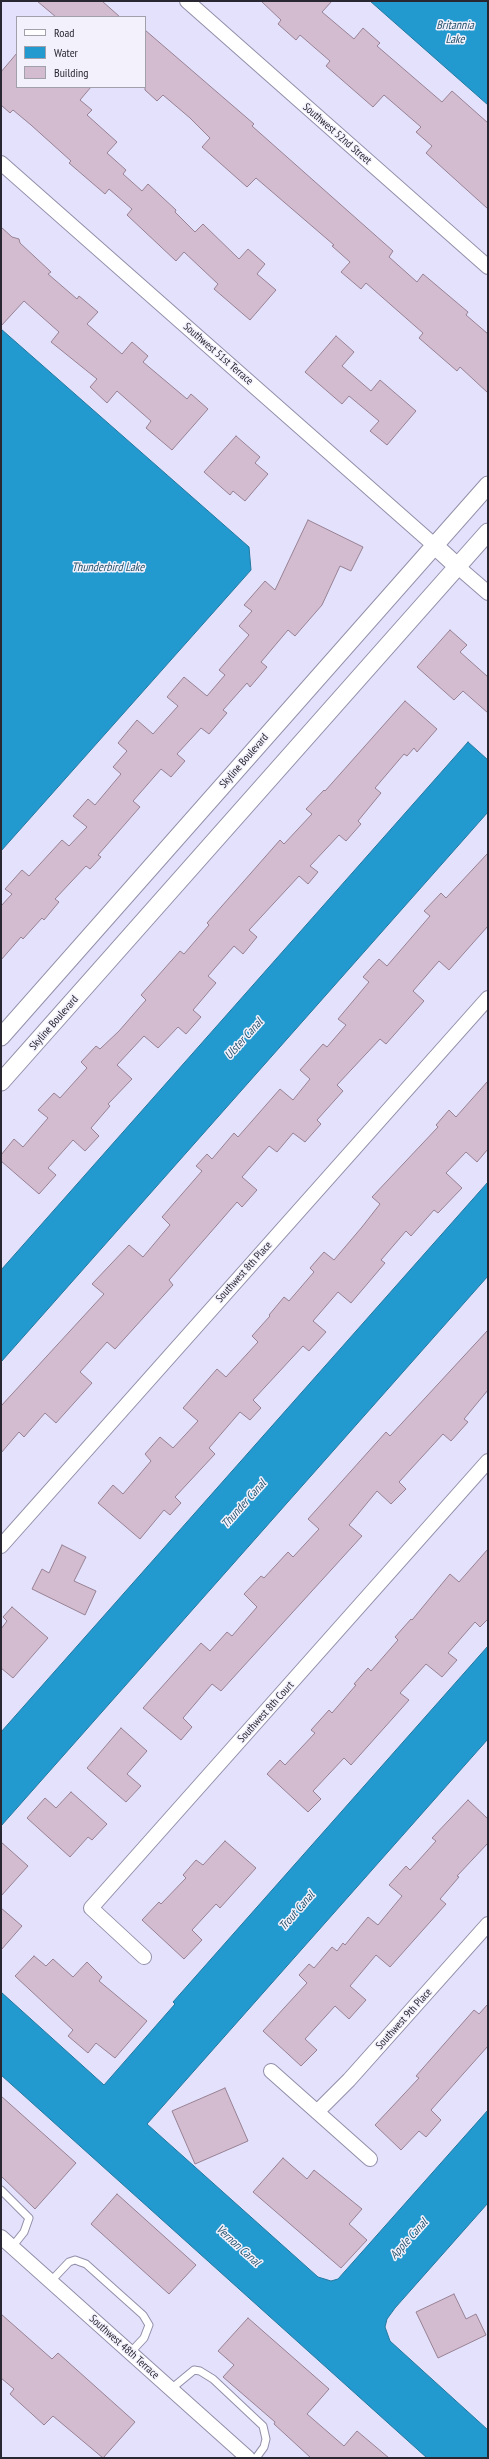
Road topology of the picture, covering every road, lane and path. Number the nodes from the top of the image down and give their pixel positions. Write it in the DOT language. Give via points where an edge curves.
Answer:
graph roads {
  1 [pos="187,1"];
  2 [pos="1,163"];
  3 [pos="488,267"];
  4 [pos="488,486"];
  5 [pos="488,532"];
  6 [pos="434,544"];
  7 [pos="458,567"];
  8 [pos="488,593"];
  9 [pos="488,998"];
  10 [pos="1,1037"];
  11 [pos="1,1082"];
  12 [pos="488,1461"];
  13 [pos="1,1546"];
  14 [pos="488,1924"];
  15 [pos="144,1957"];
  16 [pos="271,2071"];
  17 [pos="317,2112"];
  18 [pos="370,2159"];
  19 [pos="1,2190"];
  20 [pos="1,2237"];
  21 [pos="12,2247"];
  22 [pos="50,2281"];
  23 [pos="130,2353"];
  24 [pos="171,2389"];
  25 [pos="248,2458"];
  26 [pos="256,2458"];
  1 -- 3 [label="street, Southwest 52nd Street"];
  2 -- 6 [label="street, Southwest 51st Terrace"];
  4 -- 6 [label="street, Skyline Boulevard"];
  5 -- 7 [label="street, Skyline Boulevard"];
  6 -- 7 [label="street"];
  6 -- 10 [label="street, Skyline Boulevard"];
  7 -- 8 [label="street"];
  7 -- 11 [label="street, Skyline Boulevard"];
  9 -- 13 [label="street, Southwest 8th Place"];
  12 -- 15 [label="street, Southwest 8th Court" via="91,1908"];
  14 -- 17 [label="street, Southwest 9th Place" via="349,2080"];
  16 -- 17 [label="street"];
  17 -- 18 [label="street"];
  19 -- 21 [label="lane" via="29,2218 24,2232"];
  20 -- 21 [label="street, Southwest 48th Terrace"];
  21 -- 22 [label="street, Southwest 48th Terrace"];
  22 -- 23 [label="street, Southwest 48th Terrace"];
  22 -- 23 [label="lane" via="61,2269 75,2260 80,2260 92,2269 143,2315 149,2325 144,2338"];
  23 -- 24 [label="street, Southwest 48th Terrace"];
  24 -- 25 [label="street, Southwest 48th Terrace"];
  24 -- 26 [label="lane" via="194,2370 213,2379 263,2426 266,2439"];
}
